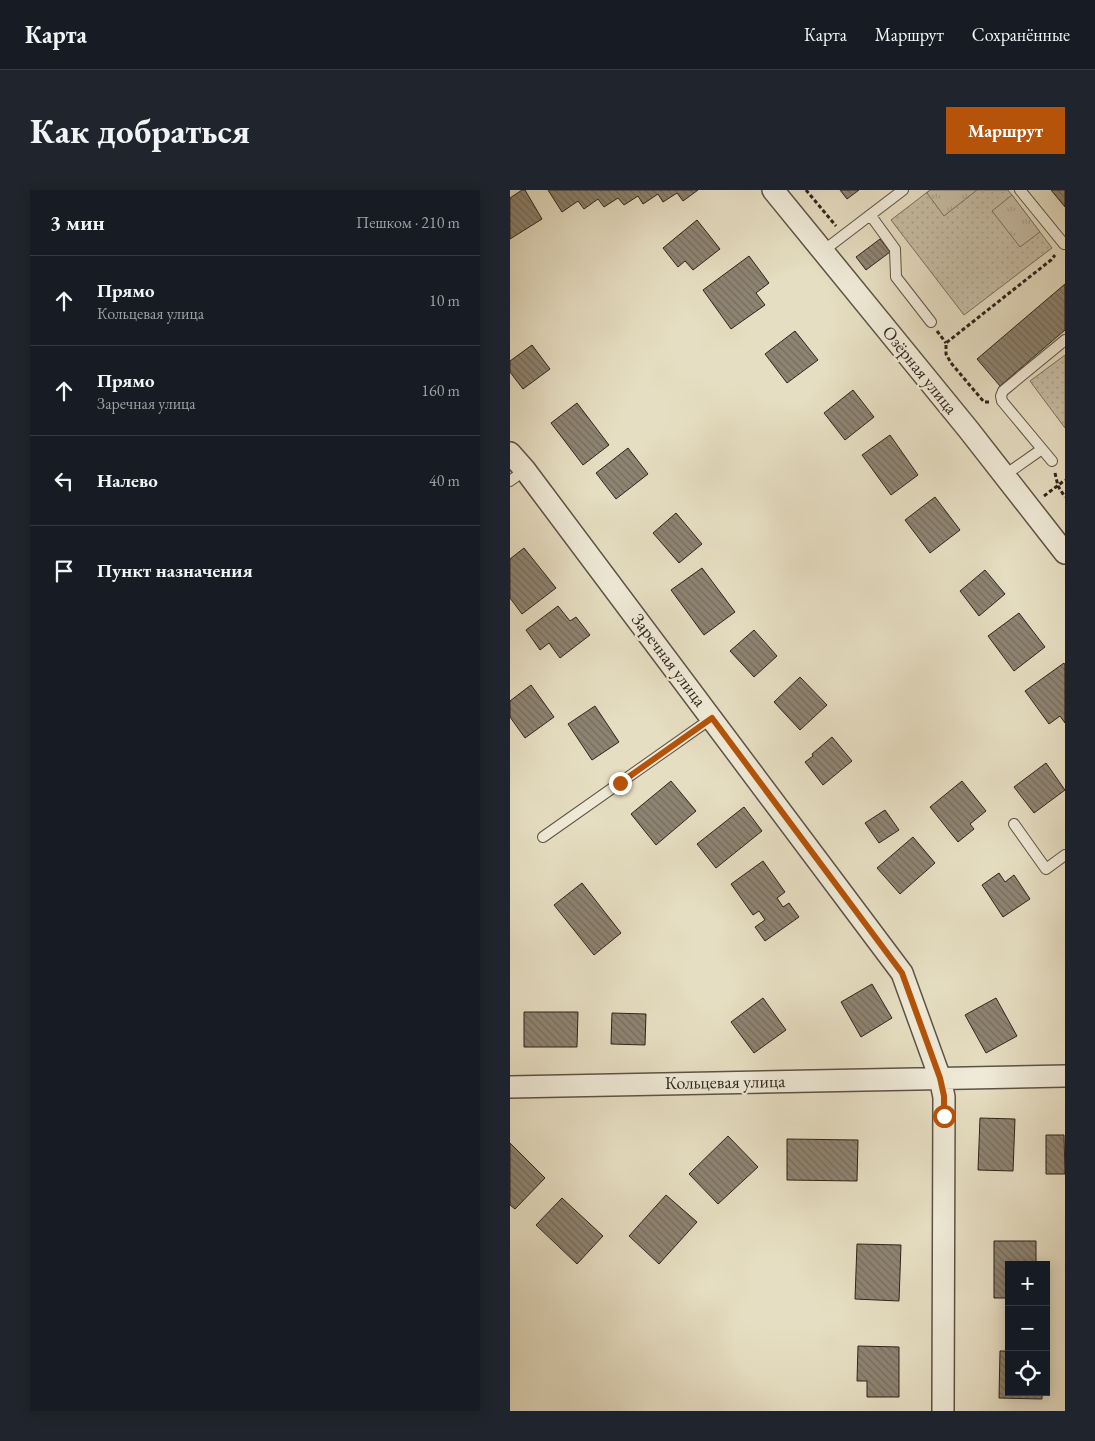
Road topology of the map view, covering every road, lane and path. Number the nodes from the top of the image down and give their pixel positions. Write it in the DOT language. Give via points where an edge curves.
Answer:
graph roads {
  1 [pos="773,190"];
  2 [pos="806,190"];
  3 [pos="903,190"];
  4 [pos="1020,190"];
  5 [pos="871,216"];
  6 [pos="844,236"];
  7 [pos="1064,244"];
  8 [pos="823,252"];
  9 [pos="931,322"];
  10 [pos="1065,340"];
  11 [pos="1004,403"];
  12 [pos="1042,448"];
  13 [pos="510,453"];
  14 [pos="1052,461"];
  15 [pos="518,475"];
  16 [pos="1005,475"];
  17 [pos="1065,480"];
  18 [pos="1058,486"];
  19 [pos="1065,497"];
  20 [pos="1030,507"];
  21 [pos="1065,553"];
  22 [pos="712,718"];
  23 [pos="1014,824"];
  24 [pos="543,837"];
  25 [pos="1065,855"];
  26 [pos="1065,1076"];
  27 [pos="940,1078"];
  28 [pos="510,1087"];
  29 [pos="943,1411"];
  1 -- 8 [label="street, Озёрная улица"];
  2 -- 6 [label="path"];
  3 -- 5 [label="lane"];
  4 -- 7 [label="lane"];
  5 -- 6 [label="lane"];
  5 -- 9 [label="lane" via="895,250 896,277"];
  6 -- 8 [label="lane"];
  7 -- 11 [label="path" via="1051,260 946,343 946,354 951,364 984,402"];
  8 -- 16 [label="street, Озёрная улица"];
  10 -- 11 [label="lane" via="1003,391 1000,396"];
  11 -- 12 [label="lane"];
  12 -- 14 [label="lane"];
  12 -- 16 [label="lane"];
  13 -- 15 [label="street, Заречная улица"];
  14 -- 18 [label="path"];
  15 -- 22 [label="street, Заречная улица"];
  16 -- 20 [label="street, Озёрная улица"];
  17 -- 18 [label="path"];
  18 -- 19 [label="path"];
  18 -- 20 [label="path"];
  20 -- 21 [label="street, Озёрная улица"];
  22 -- 24 [label="lane"];
  22 -- 27 [label="street, Заречная улица" via="902,973"];
  23 -- 25 [label="lane" via="1046,869"];
  26 -- 27 [label="street, Кольцевая улица"];
  27 -- 28 [label="street, Кольцевая улица"];
  27 -- 29 [label="street" via="944,1096"];
}
